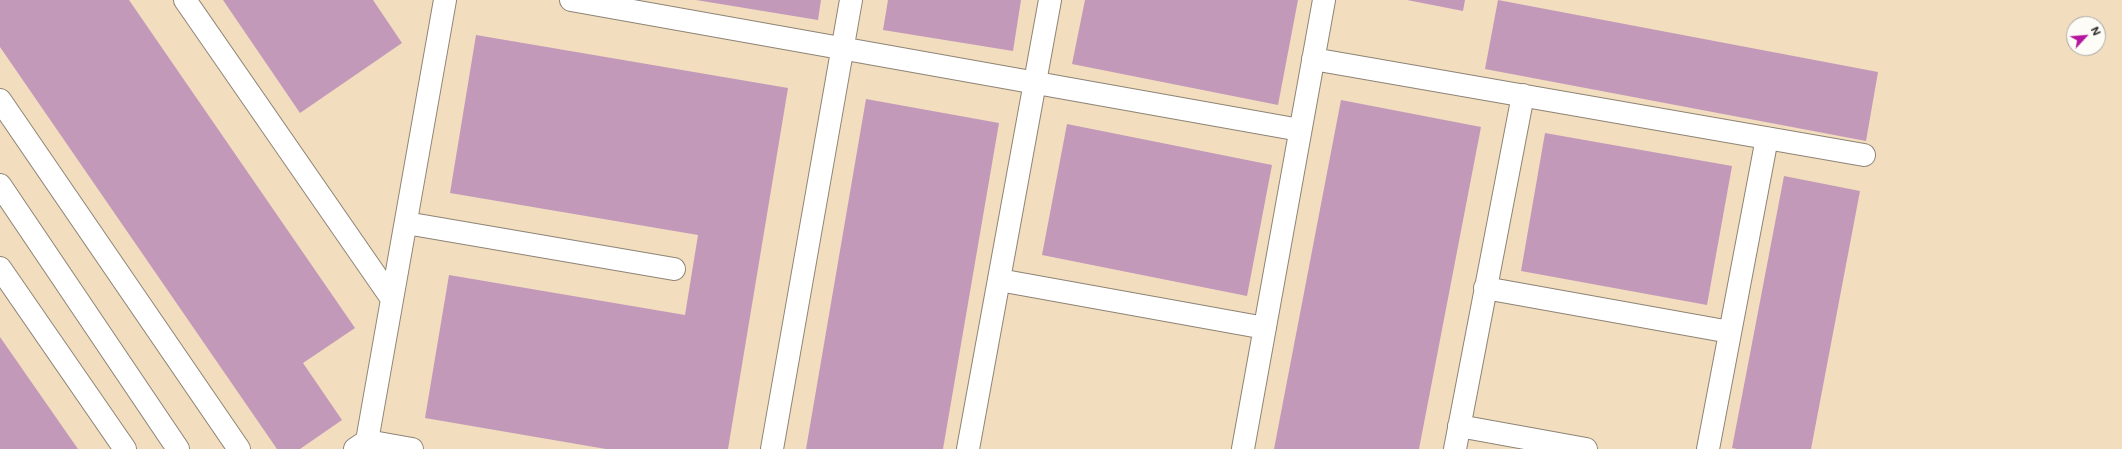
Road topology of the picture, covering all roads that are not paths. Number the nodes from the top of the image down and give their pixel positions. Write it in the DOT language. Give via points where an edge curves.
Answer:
graph roads {
  1 [pos="185,0"];
  2 [pos="444,0"];
  3 [pos="571,0"];
  4 [pos="851,0"];
  5 [pos="1050,0"];
  6 [pos="1324,0"];
  7 [pos="646,7"];
  8 [pos="842,48"];
  9 [pos="1313,58"];
  10 [pos="1035,83"];
  11 [pos="1523,95"];
  12 [pos="0,100"];
  13 [pos="1300,130"];
  14 [pos="1768,138"];
  15 [pos="1864,155"];
  16 [pos="0,185"];
  17 [pos="406,223"];
  18 [pos="0,268"];
  19 [pos="674,269"];
  20 [pos="999,280"];
  21 [pos="1485,288"];
  22 [pos="392,299"];
  23 [pos="1265,328"];
  24 [pos="1730,332"];
  25 [pos="1459,426"];
  26 [pos="361,445"];
  27 [pos="125,449"];
  28 [pos="178,449"];
  29 [pos="239,449"];
  30 [pos="412,449"];
  31 [pos="772,449"];
  32 [pos="968,449"];
  33 [pos="1243,449"];
  34 [pos="1455,449"];
  35 [pos="1586,449"];
  36 [pos="1708,449"];
  1 -- 22 [label="street"];
  2 -- 17 [label="street"];
  3 -- 7 [label="street"];
  4 -- 8 [label="street"];
  5 -- 10 [label="street"];
  6 -- 9 [label="street"];
  7 -- 8 [label="street"];
  8 -- 10 [label="street"];
  8 -- 31 [label="street"];
  9 -- 11 [label="street"];
  9 -- 13 [label="street"];
  10 -- 13 [label="street"];
  10 -- 20 [label="street"];
  11 -- 14 [label="street"];
  11 -- 21 [label="street"];
  12 -- 29 [label="street"];
  13 -- 23 [label="street"];
  14 -- 15 [label="street"];
  14 -- 24 [label="street"];
  16 -- 28 [label="street"];
  17 -- 19 [label="street"];
  17 -- 22 [label="street"];
  18 -- 27 [label="street"];
  20 -- 23 [label="street"];
  20 -- 32 [label="street"];
  21 -- 24 [label="street"];
  21 -- 25 [label="street"];
  22 -- 26 [label="street"];
  23 -- 33 [label="street"];
  24 -- 36 [label="street"];
  25 -- 34 [label="street"];
  25 -- 35 [label="street"];
  26 -- 30 [label="street"];
}
